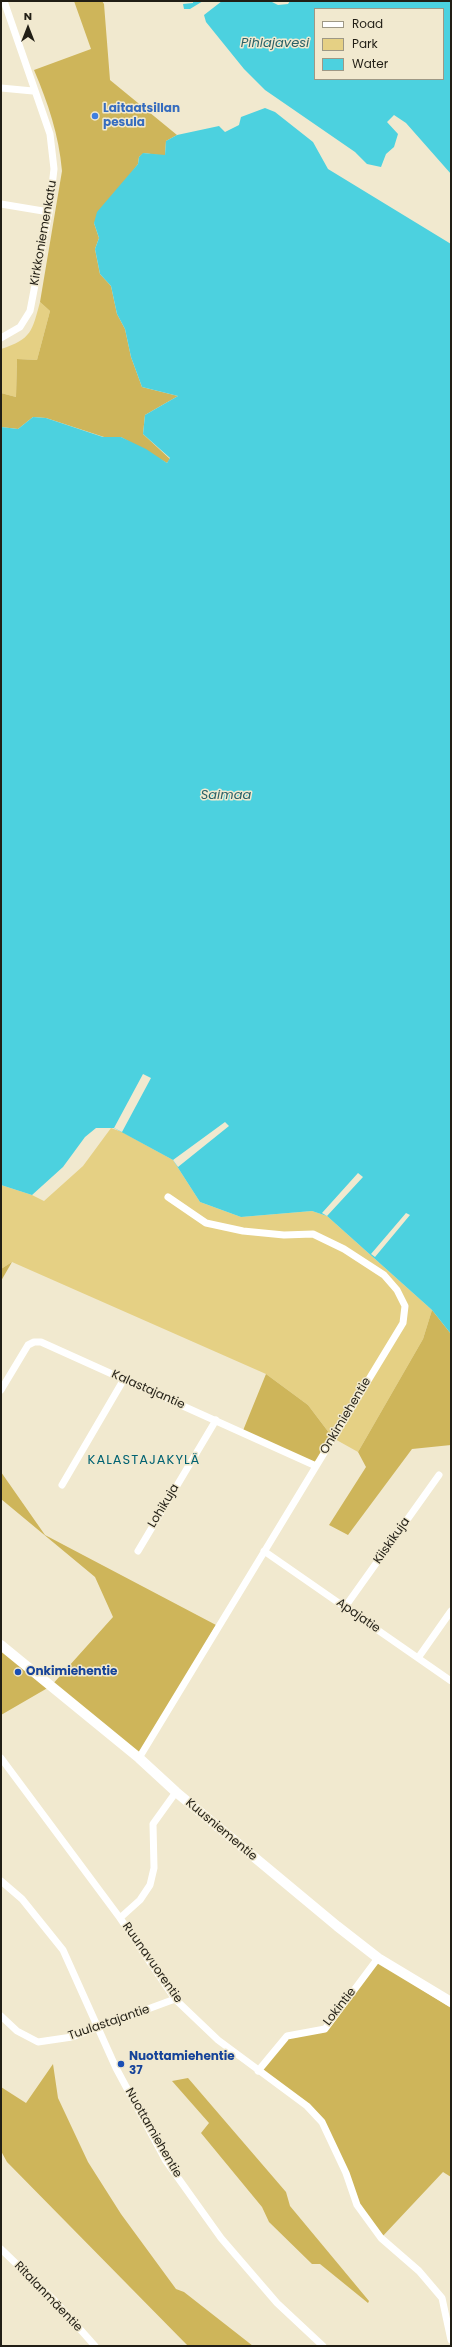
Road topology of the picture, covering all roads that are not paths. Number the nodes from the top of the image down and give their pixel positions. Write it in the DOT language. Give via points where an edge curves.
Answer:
graph roads {
  1 [pos="4,1"];
  2 [pos="1,88"];
  3 [pos="33,91"];
  4 [pos="1,204"];
  5 [pos="49,212"];
  6 [pos="1,338"];
  7 [pos="168,1197"];
  8 [pos="124,1379"];
  9 [pos="1,1390"];
  10 [pos="216,1420"];
  11 [pos="316,1466"];
  12 [pos="439,1474"];
  13 [pos="62,1484"];
  14 [pos="138,1551"];
  15 [pos="264,1552"];
  16 [pos="345,1607"];
  17 [pos="451,1611"];
  18 [pos="1,1645"];
  19 [pos="418,1658"];
  20 [pos="451,1681"];
  21 [pos="1,1758"];
  22 [pos="139,1758"];
  23 [pos="176,1792"];
  24 [pos="1,1881"];
  25 [pos="120,1918"];
  26 [pos="378,1958"];
  27 [pos="175,1999"];
  28 [pos="451,2002"];
  29 [pos="1,2016"];
  30 [pos="99,2028"];
  31 [pos="258,2071"];
  32 [pos="1,2249"];
  33 [pos="451,2340"];
  34 [pos="95,2346"];
  35 [pos="323,2346"];
  1 -- 3 [label="street, Kirkkoniemenkatu" via="29,72"];
  2 -- 3 [label="street"];
  3 -- 5 [label="street, Kirkkoniemenkatu" via="50,134 54,153"];
  4 -- 5 [label="street"];
  5 -- 6 [label="street, Kirkkoniemenkatu" via="30,312 20,327"];
  7 -- 11 [label="street, Onkimiehentie" via="206,1223 284,1235 313,1234 344,1249 384,1275 397,1290 405,1306 403,1323"];
  8 -- 9 [label="street, Kalastajantie" via="41,1342 34,1342 28,1345"];
  8 -- 10 [label="street, Kalastajantie"];
  8 -- 13 [label="street"];
  10 -- 11 [label="street, Kalastajantie"];
  10 -- 14 [label="street, Lohikuja"];
  11 -- 15 [label="street, Onkimiehentie"];
  12 -- 16 [label="street, Kiiskikuja"];
  15 -- 16 [label="street, Apajatie"];
  15 -- 22 [label="street, Onkimiehentie"];
  16 -- 19 [label="street, Apajatie"];
  17 -- 19 [label="street"];
  18 -- 22 [label="street, Kuusniementie"];
  19 -- 20 [label="street, Apajatie"];
  21 -- 25 [label="street, Ruunavuorentie"];
  22 -- 23 [label="street, Kuusniementie"];
  23 -- 25 [label="street" via="153,1824 154,1868 150,1885 140,1900"];
  23 -- 26 [label="street, Kuusniementie"];
  24 -- 30 [label="street, Nuottamiehentie" via="22,1899 64,1950"];
  25 -- 27 [label="street, Ruunavuorentie"];
  26 -- 28 [label="street, Kuusniementie"];
  26 -- 31 [label="street, Lokintie" via="325,2028 287,2036"];
  27 -- 30 [label="street, Tuulastajantie"];
  27 -- 31 [label="street, Ruunavuorentie" via="218,2040"];
  29 -- 30 [label="street, Tuulastajantie" via="17,2031 38,2042 72,2037"];
  30 -- 35 [label="street, Nuottamiehentie" via="116,2068 166,2161 221,2238 277,2303"];
  31 -- 33 [label="street, Ruunavuorentie" via="307,2106 322,2122 346,2173 357,2205 381,2238 419,2271 442,2298"];
  32 -- 34 [label="street, Ritalanmäentie" via="55,2301"];
}
